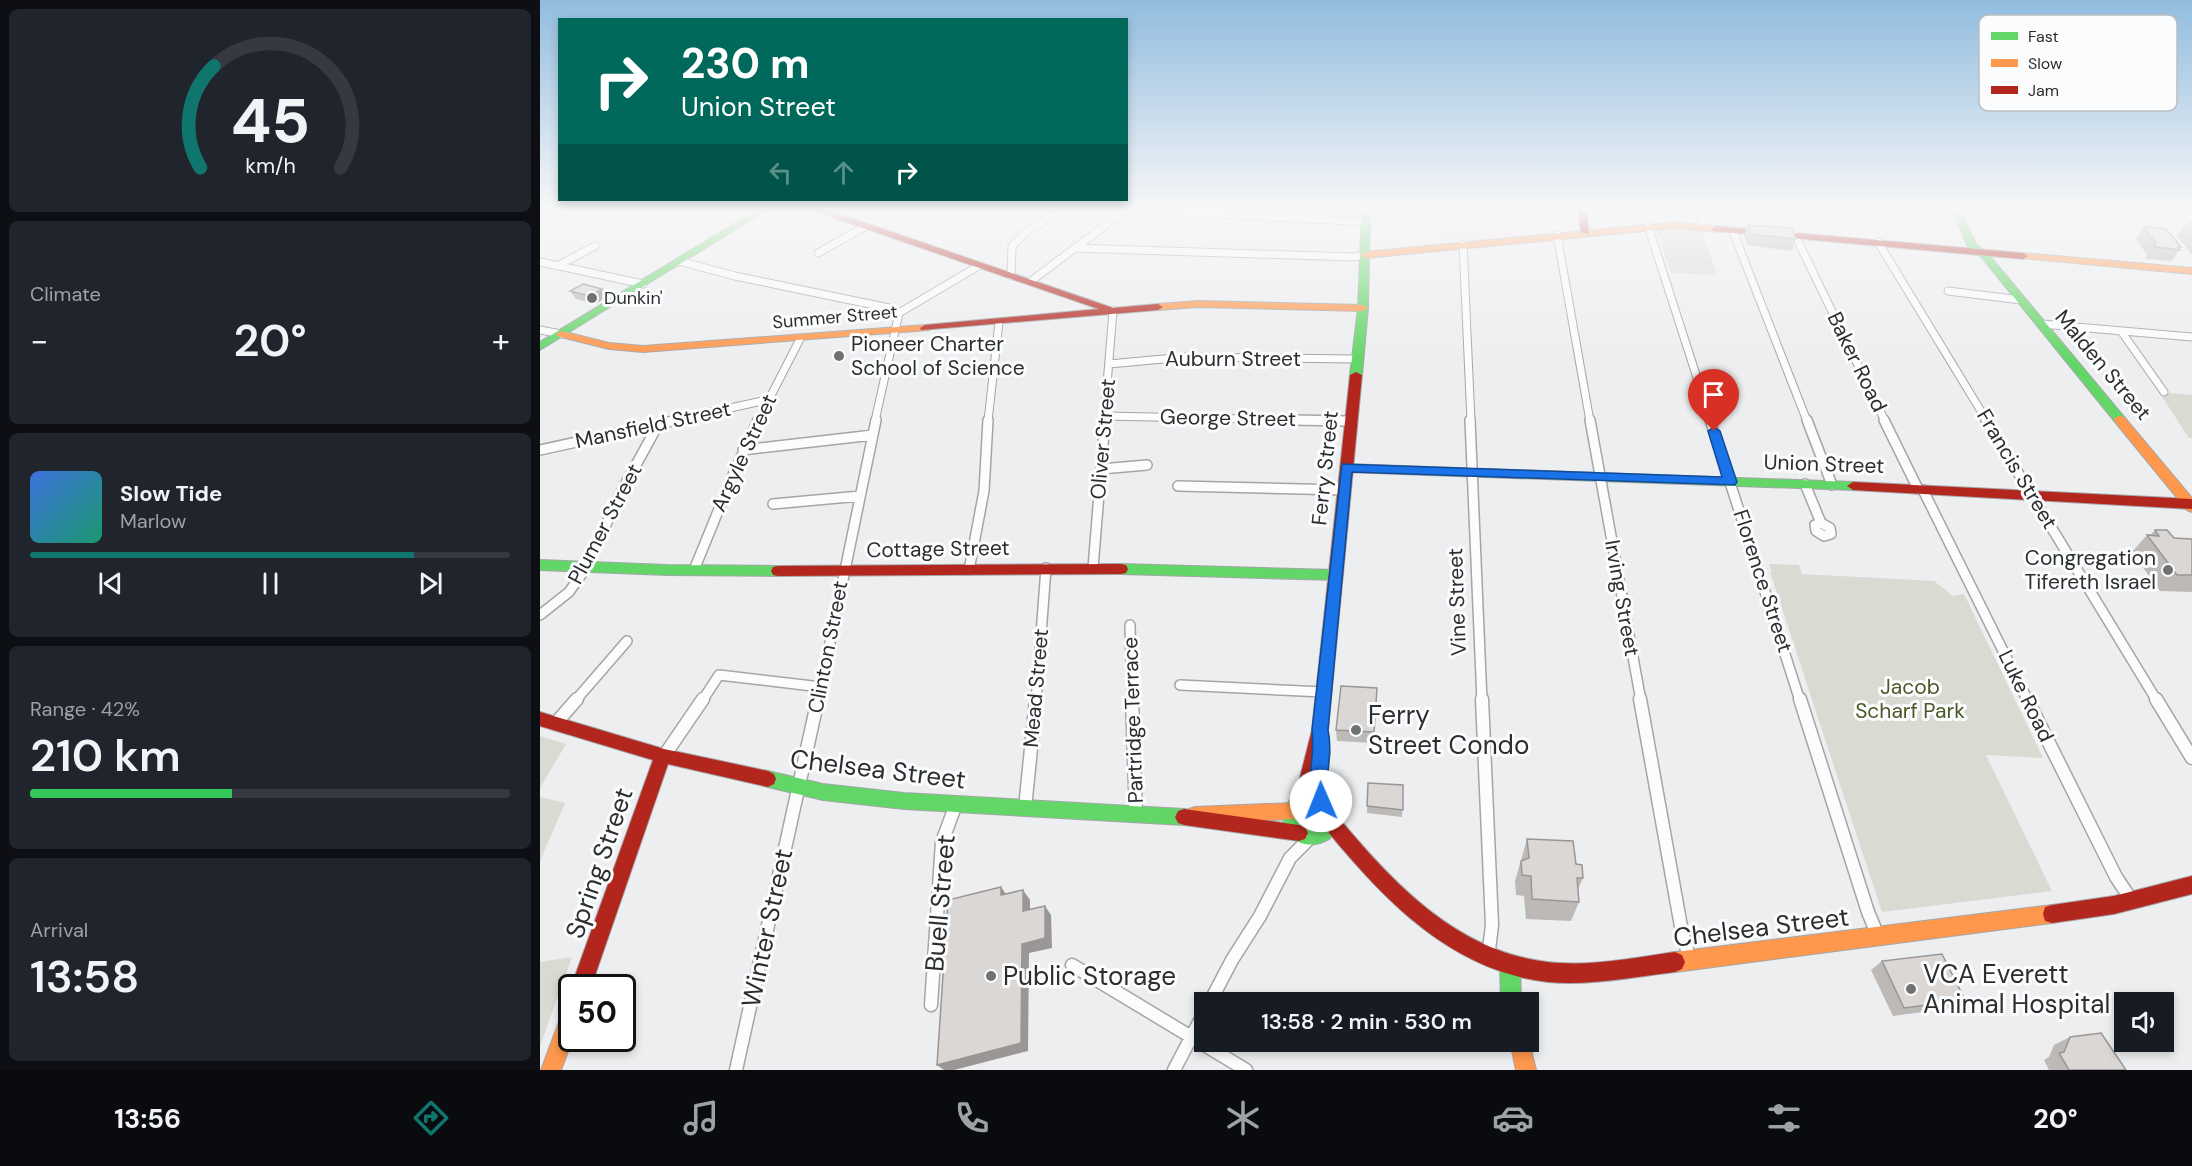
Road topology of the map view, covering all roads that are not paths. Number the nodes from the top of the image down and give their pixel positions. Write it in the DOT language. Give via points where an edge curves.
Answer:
graph roads {
  1 [pos="569,260"];
  2 [pos="965,260"];
  3 [pos="1012,260"];
  4 [pos="1058,260"];
  5 [pos="1365,260"];
  6 [pos="1464,260"];
  7 [pos="1562,260"];
  8 [pos="1659,260"];
  9 [pos="1744,260"];
  10 [pos="1807,260"];
  11 [pos="1889,260"];
  12 [pos="1986,260"];
  13 [pos="2068,260"];
  14 [pos="679,261"];
  15 [pos="540,262"];
  16 [pos="980,265"];
  17 [pos="557,266"];
  18 [pos="2192,271"];
  19 [pos="1011,276"];
  20 [pos="1031,281"];
  21 [pos="643,284"];
  22 [pos="1948,291"];
  23 [pos="2021,300"];
  24 [pos="1363,308"];
  25 [pos="1113,311"];
  26 [pos="899,313"];
  27 [pos="999,322"];
  28 [pos="2042,324"];
  29 [pos="540,330"];
  30 [pos="894,331"];
  31 [pos="2121,331"];
  32 [pos="561,334"];
  33 [pos="2189,336"];
  34 [pos="800,339"];
  35 [pos="2192,344"];
  36 [pos="540,347"];
  37 [pos="1357,359"];
  38 [pos="1109,364"];
  39 [pos="2164,392"];
  40 [pos="767,400"];
  41 [pos="1105,416"];
  42 [pos="1351,421"];
  43 [pos="659,423"];
  44 [pos="873,435"];
  45 [pos="743,450"];
  46 [pos="540,451"];
  47 [pos="1147,465"];
  48 [pos="1346,468"];
  49 [pos="1101,469"];
  50 [pos="1473,472"];
  51 [pos="1601,477"];
  52 [pos="1730,482"];
  53 [pos="1805,484"];
  54 [pos="1832,485"];
  55 [pos="1178,486"];
  56 [pos="1920,489"];
  57 [pos="1344,490"];
  58 [pos="860,495"];
  59 [pos="2033,496"];
  60 [pos="773,504"];
  61 [pos="2191,505"];
  62 [pos="1821,523"];
  63 [pos="540,565"];
  64 [pos="586,568"];
  65 [pos="1046,568"];
  66 [pos="1093,568"];
  67 [pos="694,570"];
  68 [pos="969,570"];
  69 [pos="843,571"];
  70 [pos="1336,575"];
  71 [pos="540,615"];
  72 [pos="1130,625"];
  73 [pos="627,641"];
  74 [pos="1180,685"];
  75 [pos="821,687"];
  76 [pos="1323,692"];
  77 [pos="540,719"];
  78 [pos="556,723"];
  79 [pos="1320,730"];
  80 [pos="664,756"];
  81 [pos="2192,758"];
  82 [pos="798,787"];
  83 [pos="1321,801"];
  84 [pos="956,804"];
  85 [pos="1298,806"];
  86 [pos="1025,808"];
  87 [pos="1136,815"];
  88 [pos="1181,817"];
  89 [pos="1316,831"];
  90 [pos="2192,885"];
  91 [pos="2132,901"];
  92 [pos="1878,936"];
  93 [pos="1488,957"];
  94 [pos="1690,960"];
  95 [pos="1072,965"];
  96 [pos="1510,965"];
  97 [pos="586,974"];
  98 [pos="1215,992"];
  99 [pos="1511,992"];
  100 [pos="932,1005"];
  101 [pos="1194,1031"];
  102 [pos="1191,1037"];
  103 [pos="558,1051"];
  104 [pos="1522,1052"];
  105 [pos="551,1070"];
  106 [pos="736,1070"];
  107 [pos="1174,1070"];
  108 [pos="1246,1070"];
  109 [pos="1526,1070"];
  1 -- 17 [label="street"];
  2 -- 16 [label="street"];
  3 -- 19 [label="street"];
  4 -- 20 [label="street"];
  5 -- 24 [label="street, Ferry Street"];
  6 -- 50 [label="street, Vine Street"];
  7 -- 51 [label="street, Irving Street"];
  8 -- 52 [label="street, Florence Street"];
  9 -- 54 [label="street"];
  10 -- 56 [label="street, Baker Road"];
  11 -- 59 [label="street, Francis Street"];
  12 -- 23 [label="street, Malden Street"];
  13 -- 18 [label="street"];
  14 -- 21 [label="street"];
  14 -- 26 [label="street"];
  15 -- 17 [label="street"];
  16 -- 19 [label="street"];
  16 -- 26 [label="street"];
  17 -- 21 [label="street"];
  19 -- 20 [label="street"];
  20 -- 25 [label="street"];
  21 -- 32 [label="street"];
  22 -- 23 [label="street"];
  23 -- 28 [label="street, Malden Street"];
  24 -- 25 [label="street, Summer Street" via="1198,304"];
  24 -- 37 [label="street, Ferry Street"];
  25 -- 27 [label="street, Summer Street"];
  25 -- 38 [label="street, Oliver Street"];
  26 -- 30 [label="street, Clinton Street"];
  27 -- 30 [label="street, Summer Street"];
  27 -- 68 [label="street" via="984,491"];
  28 -- 31 [label="street"];
  28 -- 61 [label="street, Malden Street"];
  29 -- 32 [label="street"];
  30 -- 34 [label="street, Summer Street"];
  30 -- 44 [label="street, Clinton Street"];
  31 -- 33 [label="street"];
  31 -- 39 [label="street"];
  32 -- 34 [label="street, Summer Street" via="609,346 643,349"];
  32 -- 36 [label="street"];
  33 -- 35 [label="street"];
  34 -- 40 [label="street, Argyle Street"];
  37 -- 38 [label="street, Auburn Street" via="1185,357"];
  37 -- 42 [label="street, Ferry Street"];
  38 -- 41 [label="street, Oliver Street"];
  40 -- 43 [label="street, Mansfield Street"];
  40 -- 45 [label="street, Argyle Street"];
  41 -- 42 [label="street, George Street"];
  41 -- 49 [label="street, Oliver Street"];
  42 -- 48 [label="street, Ferry Street"];
  43 -- 46 [label="street, Mansfield Street"];
  43 -- 64 [label="street, Plumer Street"];
  44 -- 45 [label="street"];
  44 -- 58 [label="street, Clinton Street"];
  45 -- 67 [label="street, Argyle Street"];
  47 -- 49 [label="street"];
  48 -- 50 [label="street, Union Street"];
  48 -- 57 [label="street, Ferry Street"];
  49 -- 66 [label="street, Oliver Street"];
  50 -- 51 [label="street, Union Street"];
  50 -- 93 [label="street, Vine Street" via="1492,925"];
  51 -- 52 [label="street, Union Street"];
  51 -- 94 [label="street, Irving Street"];
  52 -- 53 [label="street, Union Street"];
  52 -- 92 [label="street, Florence Street"];
  53 -- 54 [label="street, Union Street"];
  53 -- 62 [label="street"];
  54 -- 56 [label="street, Union Street"];
  55 -- 57 [label="street"];
  56 -- 59 [label="street, Union Street"];
  56 -- 91 [label="street, Luke Road" via="2116,877"];
  57 -- 70 [label="street, Ferry Street"];
  58 -- 60 [label="street"];
  58 -- 69 [label="street, Clinton Street"];
  59 -- 61 [label="street, Union Street"];
  59 -- 81 [label="street, Francis Street"];
  63 -- 64 [label="street, Cottage Street"];
  64 -- 67 [label="street, Cottage Street"];
  64 -- 71 [label="street, Plumer Street" via="569,592"];
  65 -- 66 [label="street, Cottage Street"];
  65 -- 68 [label="street, Cottage Street"];
  65 -- 86 [label="street, Mead Street"];
  66 -- 70 [label="street, Cottage Street"];
  67 -- 69 [label="street, Cottage Street"];
  68 -- 69 [label="street, Cottage Street"];
  69 -- 75 [label="street, Clinton Street"];
  70 -- 76 [label="street, Ferry Street"];
  72 -- 87 [label="street, Partridge Terrace"];
  73 -- 78 [label="street"];
  74 -- 76 [label="street"];
  75 -- 80 [label="street" via="720,675"];
  75 -- 82 [label="street, Clinton Street"];
  76 -- 79 [label="street, Ferry Street"];
  77 -- 78 [label="street, Chelsea Street"];
  78 -- 80 [label="street, Chelsea Street"];
  79 -- 83 [label="street, Ferry Street"];
  79 -- 85 [label="street, Ferry Street" via="1309,786"];
  80 -- 82 [label="street, Chelsea Street"];
  80 -- 97 [label="street, Spring Street"];
  82 -- 84 [label="street, Chelsea Street"];
  82 -- 106 [label="street, Winter Street"];
  83 -- 85 [label="street, Chelsea Street"];
  83 -- 89 [label="street" via="1330,810"];
  84 -- 86 [label="street, Chelsea Street"];
  84 -- 100 [label="street, Buell Street" via="942,842"];
  85 -- 88 [label="street, Chelsea Street" via="1286,813"];
  85 -- 89 [label="street" via="1292,823"];
  86 -- 87 [label="street, Chelsea Street"];
  87 -- 88 [label="street, Chelsea Street"];
  88 -- 89 [label="street, Chelsea Street"];
  89 -- 93 [label="street, Chelsea Street" via="1365,866 1424,919"];
  89 -- 98 [label="street" via="1290,858"];
  90 -- 91 [label="street, Chelsea Street"];
  91 -- 92 [label="street, Chelsea Street"];
  92 -- 94 [label="street, Chelsea Street"];
  93 -- 96 [label="street, Chelsea Street"];
  94 -- 96 [label="street, Chelsea Street" via="1578,973"];
  95 -- 102 [label="street"];
  96 -- 99 [label="street"];
  101 -- 102 [label="street"];
  102 -- 107 [label="street"];
  102 -- 108 [label="street"];
  103 -- 105 [label="street"];
  104 -- 109 [label="street"];
}
